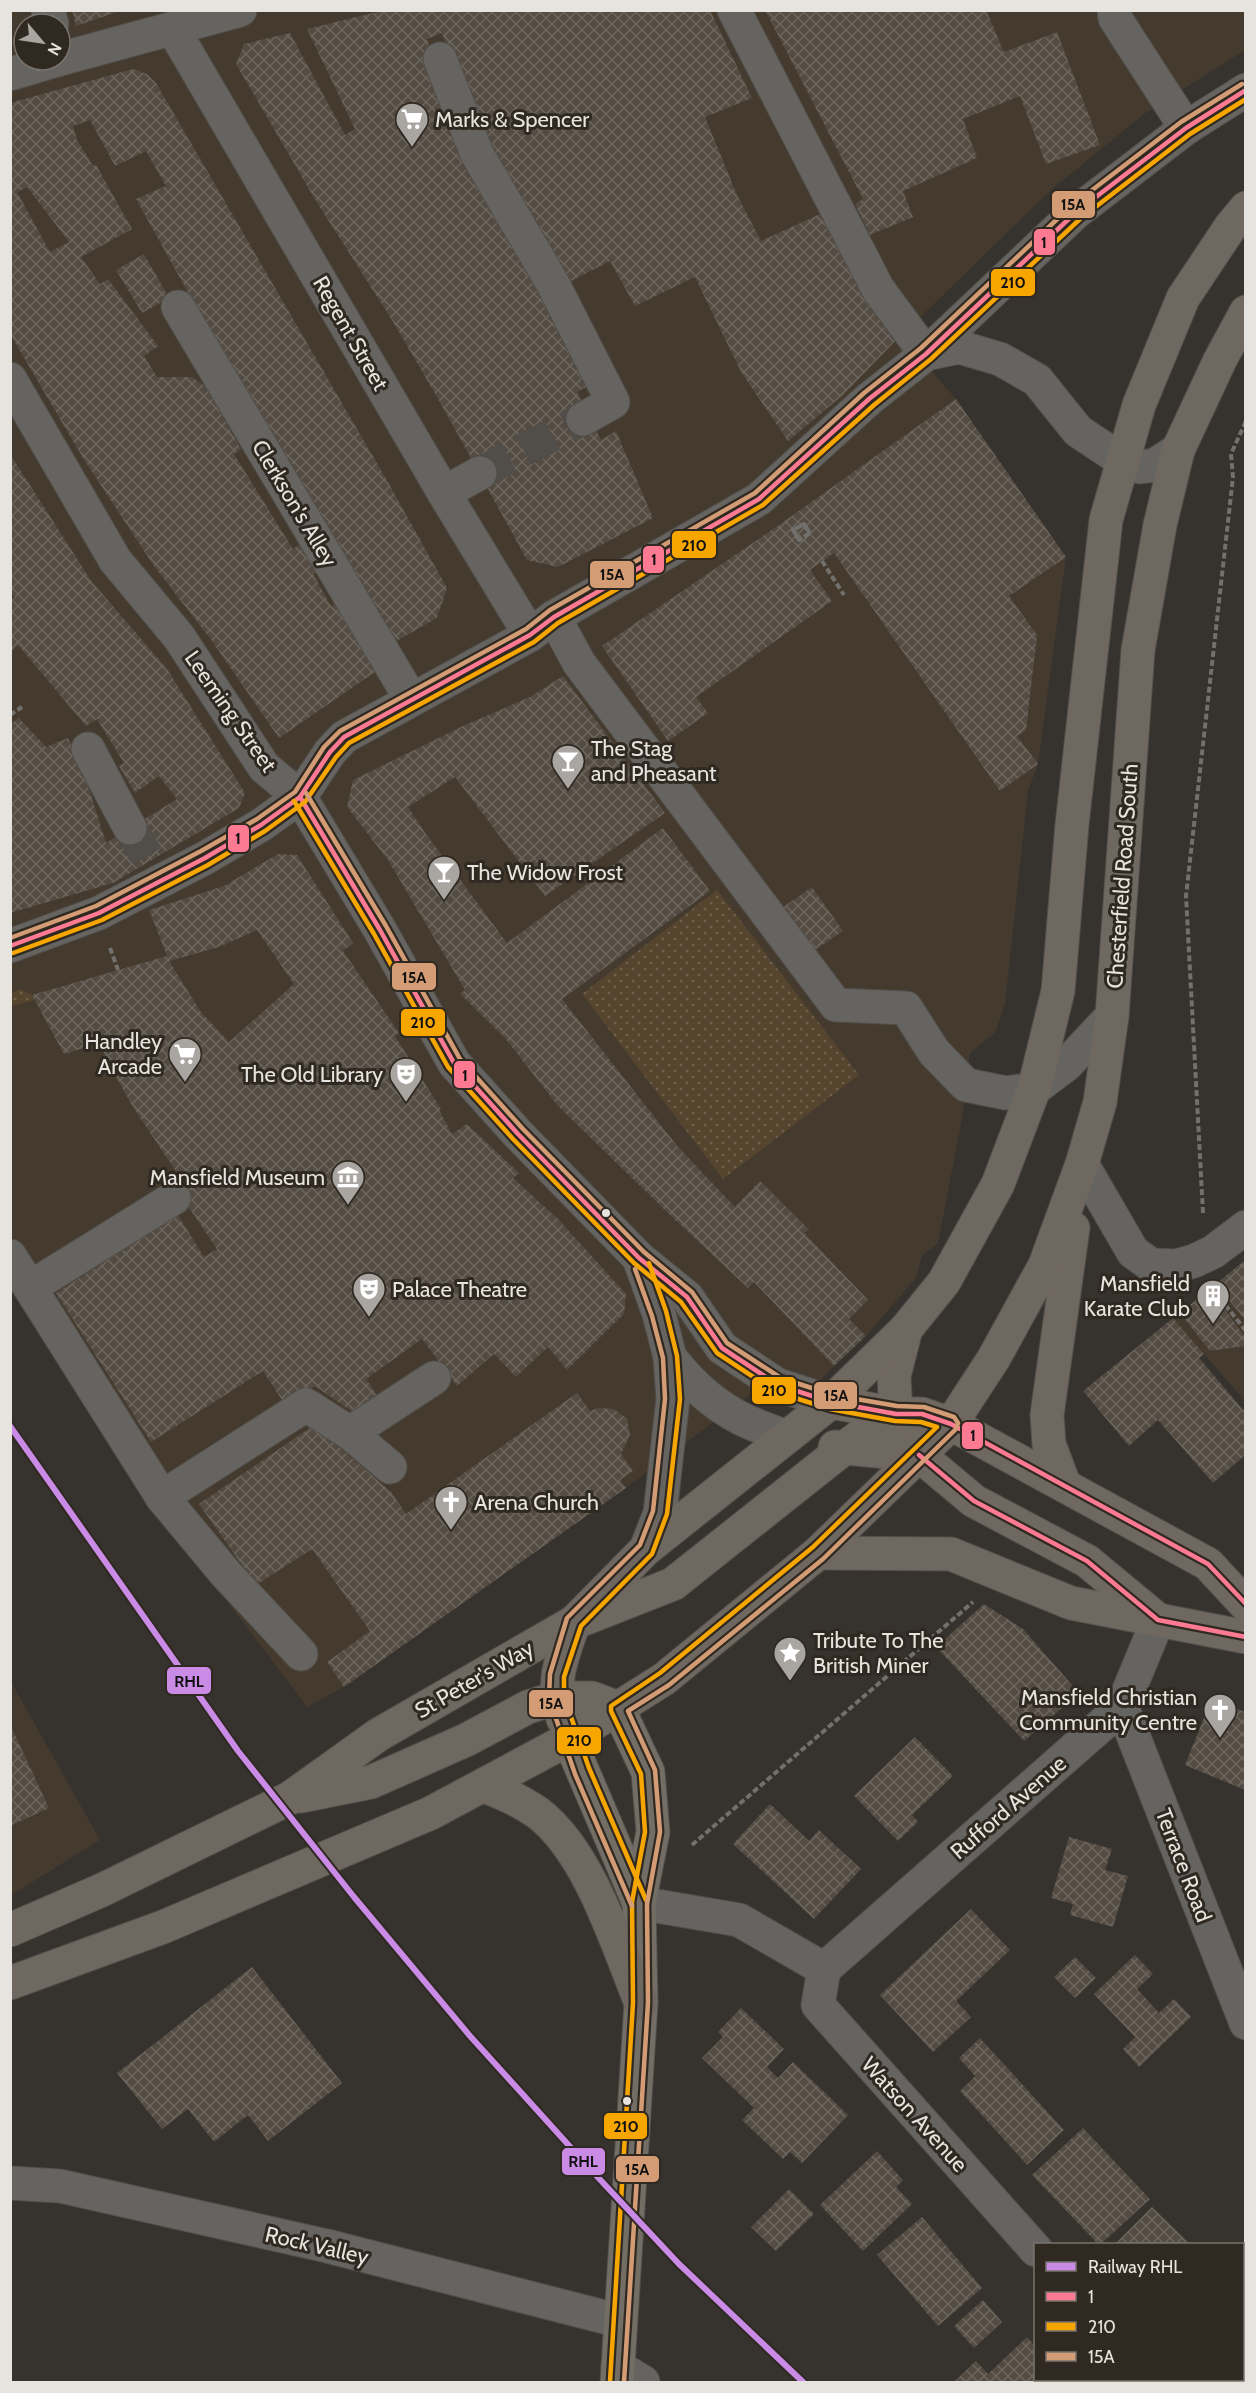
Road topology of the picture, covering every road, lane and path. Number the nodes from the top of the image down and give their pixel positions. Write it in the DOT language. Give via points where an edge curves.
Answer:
graph roads {
  1 [pos="240,10"];
  2 [pos="734,10"];
  3 [pos="1114,10"];
  4 [pos="173,29"];
  5 [pos="72,54"];
  6 [pos="440,59"];
  7 [pos="1245,90"];
  8 [pos="1186,128"];
  9 [pos="1245,208"];
  10 [pos="178,307"];
  11 [pos="1245,312"];
  12 [pos="926,354"];
  13 [pos="10,379"];
  14 [pos="583,419"];
  15 [pos="1245,421"];
  16 [pos="1178,450"];
  17 [pos="1123,461"];
  18 [pos="480,472"];
  19 [pos="444,493"];
  20 [pos="794,531"];
  21 [pos="799,540"];
  22 [pos="822,561"];
  23 [pos="844,595"];
  24 [pos="542,626"];
  25 [pos="411,699"];
  26 [pos="22,707"];
  27 [pos="10,715"];
  28 [pos="88,749"];
  29 [pos="300,797"];
  30 [pos="130,828"];
  31 [pos="10,946"];
  32 [pos="1112,1016"];
  33 [pos="1034,1089"];
  34 [pos="1082,1164"];
  35 [pos="174,1198"];
  36 [pos="1203,1220"];
  37 [pos="1245,1227"];
  38 [pos="10,1256"];
  39 [pos="639,1258"];
  40 [pos="1209,1284"];
  41 [pos="31,1287"];
  42 [pos="906,1329"];
  43 [pos="1245,1331"];
  44 [pos="670,1358"];
  45 [pos="434,1378"];
  46 [pos="831,1402"];
  47 [pos="896,1414"];
  48 [pos="951,1424"];
  49 [pos="350,1433"];
  50 [pos="786,1437"];
  51 [pos="843,1449"];
  52 [pos="919,1455"];
  53 [pos="390,1467"];
  54 [pos="1064,1484"];
  55 [pos="162,1497"];
  56 [pos="646,1549"];
  57 [pos="818,1553"];
  58 [pos="982,1594"];
  59 [pos="1245,1605"];
  60 [pos="1158,1620"];
  61 [pos="574,1622"];
  62 [pos="1245,1637"];
  63 [pos="301,1654"];
  64 [pos="556,1698"];
  65 [pos="1122,1707"];
  66 [pos="618,1708"];
  67 [pos="569,1739"];
  68 [pos="484,1786"];
  69 [pos="290,1798"];
  70 [pos="692,1845"];
  71 [pos="639,1903"];
  72 [pos="10,1930"];
  73 [pos="824,1969"];
  74 [pos="10,1983"];
  75 [pos="641,2002"];
  76 [pos="1245,2023"];
  77 [pos="10,2183"];
  78 [pos="1034,2249"];
  79 [pos="620,2321"];
  80 [pos="626,2377"];
  1 -- 4 [label="street"];
  2 -- 12 [label="street" via="878,289"];
  3 -- 8 [label="street" via="1115,18"];
  4 -- 5 [label="street"];
  4 -- 19 [label="street, Regent Street"];
  6 -- 14 [label="street" via="477,154 553,284 613,402"];
  7 -- 8 [label="street"];
  8 -- 12 [label="street" via="1074,213"];
  9 -- 17 [label="highway" via="1183,298 1139,405"];
  10 -- 25 [label="street, Clerkson's Alley"];
  11 -- 16 [label="highway, Chesterfield Road South"];
  12 -- 17 [label="street" via="959,347 1000,359 1037,380 1078,431"];
  12 -- 24 [label="street" via="869,399 759,499"];
  13 -- 29 [label="street, Leeming Street" via="114,560 179,637 264,767"];
  15 -- 36 [label="path" via="1231,454 1233,477 1186,896"];
  16 -- 17 [label="street" via="1155,465 1140,467"];
  16 -- 32 [label="highway, Chesterfield Road South" via="1138,650"];
  17 -- 33 [label="highway" via="1106,520 1058,991"];
  18 -- 19 [label="street"];
  19 -- 24 [label="street, Regent Street"];
  20 -- 21 [label="path"];
  22 -- 23 [label="path"];
  24 -- 25 [label="street"];
  24 -- 33 [label="street, Regent Street" via="579,663 836,1005 906,1008 934,1052 966,1085 1006,1093"];
  25 -- 29 [label="street" via="344,737"];
  26 -- 27 [label="path"];
  28 -- 30 [label="street"];
  29 -- 31 [label="street" via="205,858 155,871 99,914"];
  29 -- 39 [label="street, Leeming Street" via="454,1063"];
  32 -- 33 [label="street" via="1066,1065"];
  32 -- 34 [label="highway, Chesterfield Road South" via="1100,1102"];
  33 -- 42 [label="highway, St Peter's Way" via="998,1184 944,1282"];
  34 -- 37 [label="street" via="1133,1252 1151,1264 1176,1266 1194,1261 1213,1252"];
  34 -- 48 [label="highway, Chesterfield Road South" via="1045,1265 994,1358"];
  34 -- 54 [label="highway" via="1047,1410 1049,1444"];
  35 -- 41 [label="street"];
  38 -- 41 [label="street"];
  39 -- 44 [label="street, Leeming Street"];
  39 -- 46 [label="street, Leeming Street" via="687,1297 722,1348 778,1385"];
  40 -- 43 [label="path"];
  41 -- 55 [label="street"];
  42 -- 46 [label="highway, St Peter's Way"];
  42 -- 47 [label="highway" via="894,1376"];
  44 -- 50 [label="street, Leeming Street" via="686,1378 741,1419"];
  44 -- 56 [label="street, Leeming Street" via="670,1441 660,1513"];
  45 -- 49 [label="street"];
  46 -- 47 [label="highway"];
  46 -- 50 [label="highway, St Peter's Way"];
  47 -- 48 [label="highway" via="922,1414"];
  47 -- 51 [label="highway"];
  47 -- 52 [label="highway" via="904,1436"];
  48 -- 52 [label="highway"];
  48 -- 54 [label="highway"];
  49 -- 53 [label="street"];
  49 -- 55 [label="street" via="306,1405"];
  50 -- 51 [label="highway"];
  50 -- 56 [label="highway, St Peter's Way"];
  51 -- 52 [label="highway"];
  51 -- 61 [label="highway" via="673,1584"];
  52 -- 57 [label="highway"];
  52 -- 60 [label="highway" via="974,1501 1088,1561"];
  54 -- 59 [label="highway" via="1208,1564"];
  55 -- 63 [label="street" via="226,1574"];
  56 -- 61 [label="highway, St Peter's Way"];
  57 -- 60 [label="highway" via="951,1554 1071,1603"];
  57 -- 66 [label="highway" via="664,1679"];
  58 -- 70 [label="path"];
  60 -- 62 [label="highway"];
  60 -- 65 [label="street, Rufford Avenue"];
  61 -- 64 [label="highway" via="557,1676"];
  61 -- 69 [label="highway, St Peter's Way" via="378,1735"];
  64 -- 66 [label="highway" via="592,1698"];
  64 -- 67 [label="highway"];
  64 -- 69 [label="highway" via="528,1707 466,1740 371,1782"];
  65 -- 73 [label="street, Rufford Avenue"];
  65 -- 76 [label="street, Terrace Road"];
  66 -- 67 [label="highway"];
  66 -- 71 [label="main road" via="648,1772 653,1832"];
  67 -- 68 [label="highway"];
  67 -- 71 [label="main road"];
  68 -- 74 [label="highway" via="431,1813 163,1927"];
  68 -- 75 [label="highway" via="512,1797 552,1825 584,1869"];
  69 -- 72 [label="highway, St Peter's Way" via="102,1890"];
  71 -- 73 [label="street" via="739,1920"];
  71 -- 75 [label="main road"];
  73 -- 78 [label="street, Watson Avenue" via="818,2005"];
  75 -- 79 [label="main road"];
  77 -- 79 [label="street, Rock Valley" via="60,2186 327,2246"];
  79 -- 80 [label="main road"];
}
